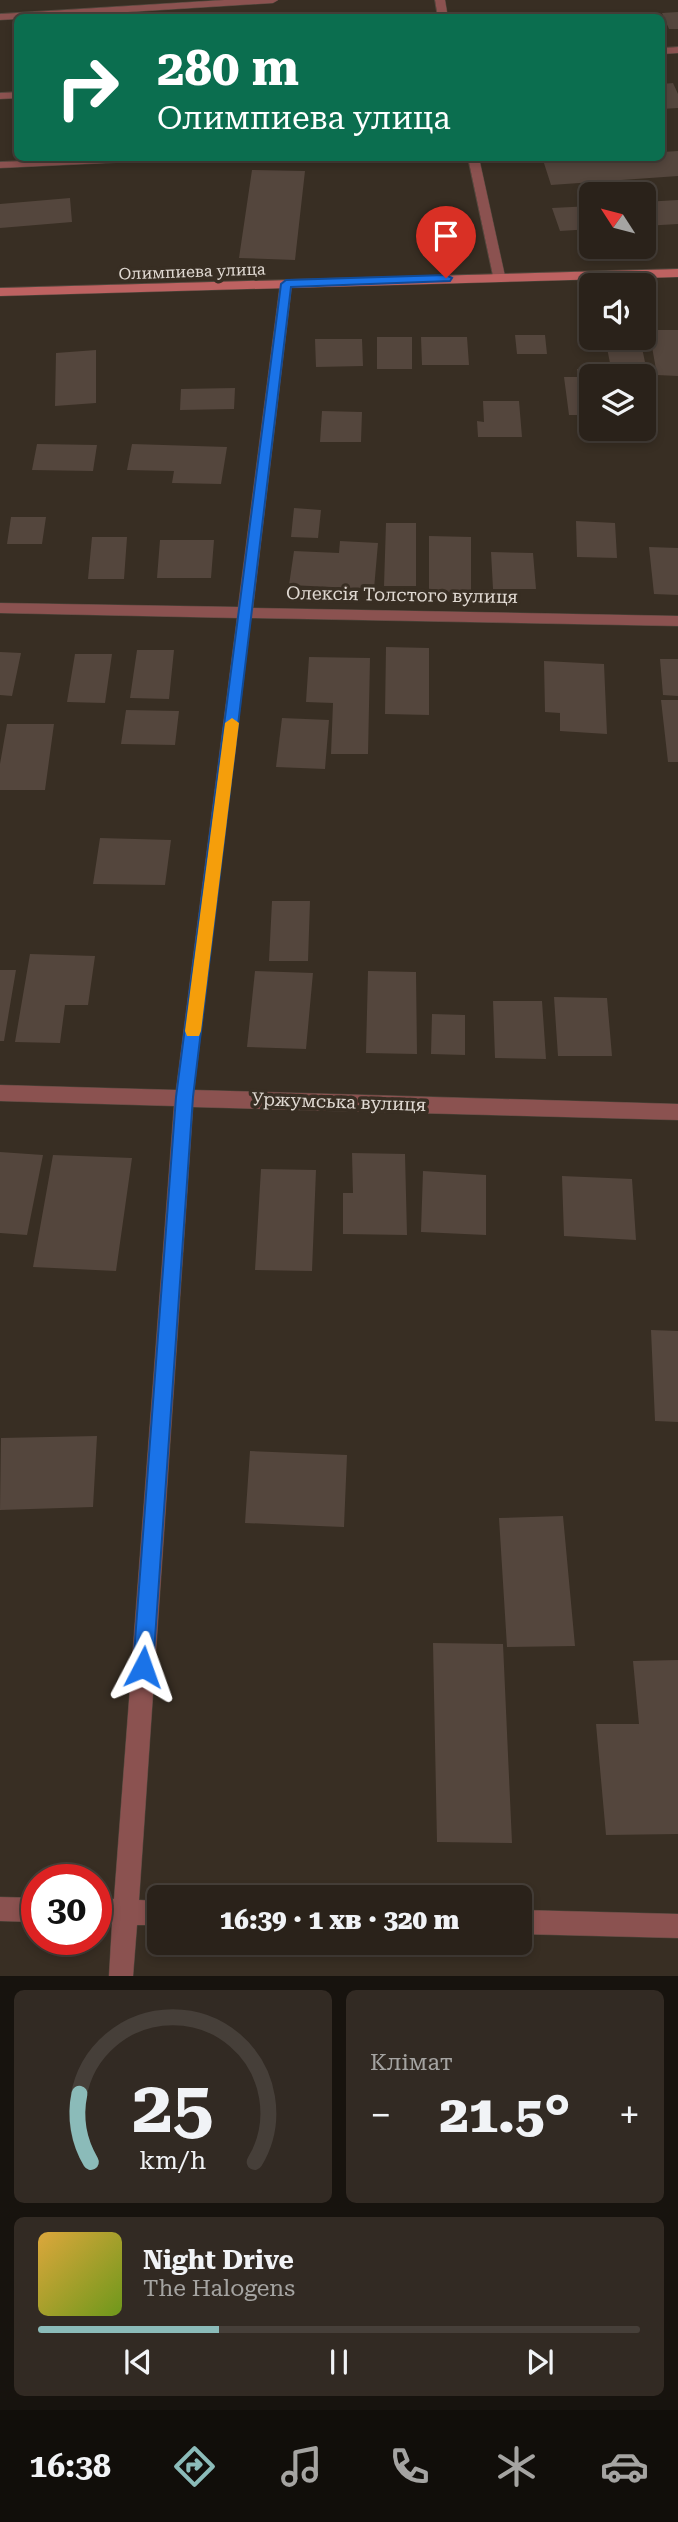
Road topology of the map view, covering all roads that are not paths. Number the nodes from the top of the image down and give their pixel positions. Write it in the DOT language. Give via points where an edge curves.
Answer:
graph roads {
  1 [pos="273,0"];
  2 [pos="48,14"];
  3 [pos="85,161"];
  4 [pos="473,161"];
  5 [pos="0,165"];
  6 [pos="678,273"];
  7 [pos="499,276"];
  8 [pos="286,284"];
  9 [pos="0,292"];
  10 [pos="0,608"];
  11 [pos="246,611"];
  12 [pos="678,621"];
  13 [pos="0,1093"];
  14 [pos="184,1097"];
  15 [pos="678,1112"];
  16 [pos="0,1909"];
  17 [pos="21,1910"];
  18 [pos="112,1912"];
  19 [pos="125,1912"];
  20 [pos="147,1913"];
  21 [pos="532,1922"];
  22 [pos="678,1926"];
  23 [pos="121,1976"];
  1 -- 2 [label="street"];
  3 -- 5 [label="street"];
  4 -- 7 [label="street"];
  6 -- 7 [label="main road, Олимпиева улица"];
  7 -- 8 [label="main road, Олимпиева улица"];
  8 -- 9 [label="main road, Олимпиева улица"];
  8 -- 11 [label="street"];
  10 -- 11 [label="street, Олексія Толстого вулиця"];
  11 -- 12 [label="street, Олексія Толстого вулиця"];
  11 -- 14 [label="street"];
  13 -- 14 [label="street, Уржумська вулиця"];
  14 -- 15 [label="street, Уржумська вулиця"];
  14 -- 19 [label="street"];
  16 -- 17 [label="street"];
  18 -- 19 [label="street"];
  19 -- 20 [label="street"];
  19 -- 23 [label="street"];
  21 -- 22 [label="street"];
}
